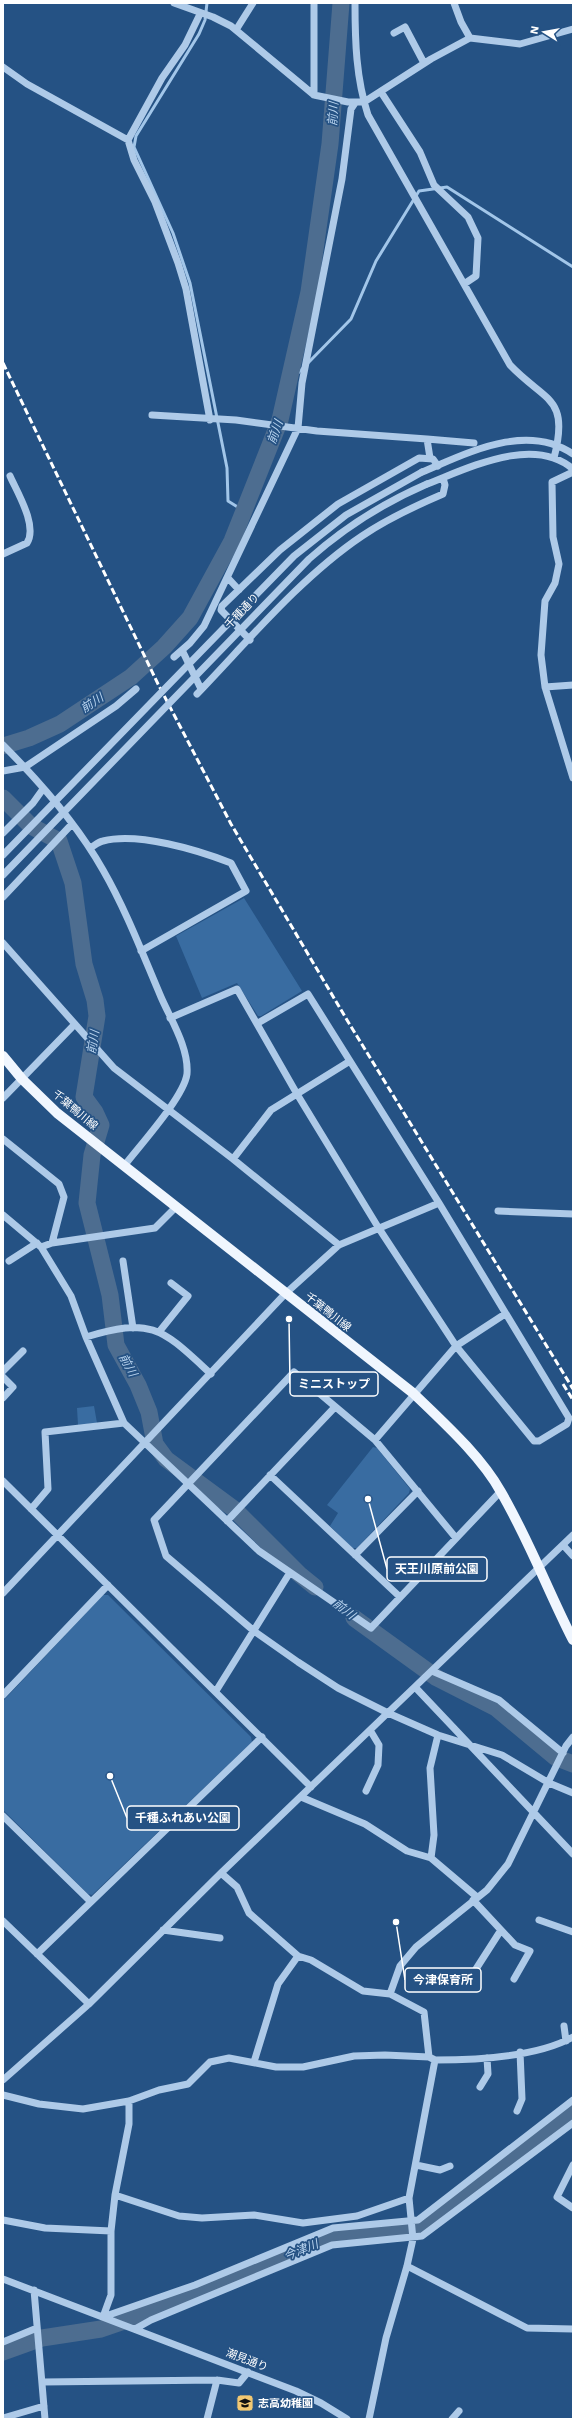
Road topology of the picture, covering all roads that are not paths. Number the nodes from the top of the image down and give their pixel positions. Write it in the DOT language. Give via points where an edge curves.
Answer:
graph roads {
  1 [pos="174,3"];
  2 [pos="253,3"];
  3 [pos="314,3"];
  4 [pos="355,3"];
  5 [pos="454,3"];
  6 [pos="183,5"];
  7 [pos="200,14"];
  8 [pos="573,29"];
  9 [pos="236,30"];
  10 [pos="394,33"];
  11 [pos="470,38"];
  12 [pos="424,63"];
  13 [pos="3,67"];
  14 [pos="381,92"];
  15 [pos="314,94"];
  16 [pos="365,101"];
  17 [pos="351,103"];
  18 [pos="128,140"];
  19 [pos="464,284"];
  20 [pos="152,415"];
  21 [pos="212,420"];
  22 [pos="298,428"];
  23 [pos="427,439"];
  24 [pos="474,443"];
  25 [pos="557,445"];
  26 [pos="573,454"];
  27 [pos="430,458"];
  28 [pos="554,458"];
  29 [pos="438,466"];
  30 [pos="573,469"];
  31 [pos="573,472"];
  32 [pos="10,476"];
  33 [pos="443,478"];
  34 [pos="3,554"];
  35 [pos="228,578"];
  36 [pos="240,590"];
  37 [pos="250,640"];
  38 [pos="182,650"];
  39 [pos="174,657"];
  40 [pos="573,685"];
  41 [pos="545,687"];
  42 [pos="136,689"];
  43 [pos="3,745"];
  44 [pos="25,767"];
  45 [pos="3,771"];
  46 [pos="573,778"];
  47 [pos="43,789"];
  48 [pos="72,824"];
  49 [pos="3,833"];
  50 [pos="90,848"];
  51 [pos="3,855"];
  52 [pos="3,875"];
  53 [pos="3,897"];
  54 [pos="3,943"];
  55 [pos="141,951"];
  56 [pos="170,1018"];
  57 [pos="258,1023"];
  58 [pos="75,1024"];
  59 [pos="3,1056"];
  60 [pos="350,1061"];
  61 [pos="22,1079"];
  62 [pos="297,1094"];
  63 [pos="3,1098"];
  64 [pos="167,1110"];
  65 [pos="3,1140"];
  66 [pos="233,1159"];
  67 [pos="124,1166"];
  68 [pos="440,1203"];
  69 [pos="175,1208"];
  70 [pos="498,1211"];
  71 [pos="573,1214"];
  72 [pos="3,1215"];
  73 [pos="378,1227"];
  74 [pos="52,1244"];
  75 [pos="39,1245"];
  76 [pos="339,1245"];
  77 [pos="9,1261"];
  78 [pos="123,1261"];
  79 [pos="171,1282"];
  80 [pos="286,1294"];
  81 [pos="505,1314"];
  82 [pos="133,1328"];
  83 [pos="159,1332"];
  84 [pos="86,1337"];
  85 [pos="456,1346"];
  86 [pos="22,1351"];
  87 [pos="3,1371"];
  88 [pos="210,1374"];
  89 [pos="3,1377"];
  90 [pos="413,1393"];
  91 [pos="3,1398"];
  92 [pos="335,1407"];
  93 [pos="124,1423"];
  94 [pos="374,1440"];
  95 [pos="145,1444"];
  96 [pos="270,1475"];
  97 [pos="189,1483"];
  98 [pos="5,1486"];
  99 [pos="418,1491"];
  100 [pos="501,1491"];
  101 [pos="31,1509"];
  102 [pos="227,1520"];
  103 [pos="58,1535"];
  104 [pos="573,1535"];
  105 [pos="456,1538"];
  106 [pos="563,1545"];
  107 [pos="355,1555"];
  108 [pos="573,1556"];
  109 [pos="540,1568"];
  110 [pos="290,1574"];
  111 [pos="108,1585"];
  112 [pos="3,1593"];
  113 [pos="400,1597"];
  114 [pos="254,1630"];
  115 [pos="573,1640"];
  116 [pos="432,1671"];
  117 [pos="415,1687"];
  118 [pos="4,1690"];
  119 [pos="216,1691"];
  120 [pos="388,1713"];
  121 [pos="370,1730"];
  122 [pos="438,1735"];
  123 [pos="262,1737"];
  124 [pos="573,1737"];
  125 [pos="571,1744"];
  126 [pos="471,1747"];
  127 [pos="563,1753"];
  128 [pos="550,1783"];
  129 [pos="311,1787"];
  130 [pos="366,1790"];
  131 [pos="573,1793"];
  132 [pos="301,1796"];
  133 [pos="533,1813"];
  134 [pos="3,1816"];
  135 [pos="573,1854"];
  136 [pos="431,1858"];
  137 [pos="221,1873"];
  138 [pos="475,1899"];
  139 [pos="90,1901"];
  140 [pos="539,1920"];
  141 [pos="3,1921"];
  142 [pos="163,1930"];
  143 [pos="501,1930"];
  144 [pos="573,1932"];
  145 [pos="220,1938"];
  146 [pos="37,1954"];
  147 [pos="298,1956"];
  148 [pos="476,1969"];
  149 [pos="514,1979"];
  150 [pos="390,1994"];
  151 [pos="89,2004"];
  152 [pos="564,2026"];
  153 [pos="573,2037"];
  154 [pos="566,2041"];
  155 [pos="520,2052"];
  156 [pos="432,2058"];
  157 [pos="486,2058"];
  158 [pos="254,2062"];
  159 [pos="3,2080"];
  160 [pos="480,2087"];
  161 [pos="3,2095"];
  162 [pos="573,2100"];
  163 [pos="129,2101"];
  164 [pos="516,2111"];
  165 [pos="573,2123"];
  166 [pos="573,2164"];
  167 [pos="416,2165"];
  168 [pos="450,2166"];
  169 [pos="115,2195"];
  170 [pos="410,2198"];
  171 [pos="573,2208"];
  172 [pos="3,2220"];
  173 [pos="411,2222"];
  174 [pos="111,2231"];
  175 [pos="412,2239"];
  176 [pos="407,2266"];
  177 [pos="3,2279"];
  178 [pos="34,2290"];
  179 [pos="104,2317"];
  180 [pos="37,2328"];
  181 [pos="135,2329"];
  182 [pos="573,2329"];
  183 [pos="3,2342"];
  184 [pos="248,2372"];
  185 [pos="217,2380"];
  186 [pos="43,2382"];
  187 [pos="44,2406"];
  188 [pos="459,2411"];
  189 [pos="3,2418"];
  190 [pos="45,2419"];
  191 [pos="207,2419"];
  192 [pos="347,2419"];
  193 [pos="369,2419"];
  194 [pos="452,2419"];
  1 -- 6 [label="street"];
  2 -- 9 [label="street"];
  3 -- 15 [label="street"];
  4 -- 16 [label="street" via="355,50"];
  5 -- 11 [label="street"];
  6 -- 7 [label="street"];
  7 -- 9 [label="street"];
  7 -- 18 [label="street" via="185,45 162,78"];
  8 -- 11 [label="street" via="520,44"];
  9 -- 15 [label="street"];
  10 -- 12 [label="street" via="405,27"];
  11 -- 12 [label="street"];
  12 -- 14 [label="street"];
  13 -- 18 [label="street" via="27,84"];
  14 -- 16 [label="street"];
  14 -- 19 [label="street" via="420,152 434,185 468,217 478,238 479,259 476,276"];
  15 -- 17 [label="street"];
  16 -- 17 [label="street"];
  16 -- 19 [label="street" via="376,131"];
  17 -- 22 [label="street" via="342,179 302,383"];
  18 -- 21 [label="street" via="178,263"];
  19 -- 25 [label="street" via="510,365 554,404 559,423"];
  20 -- 21 [label="street"];
  21 -- 22 [label="street"];
  22 -- 23 [label="street"];
  22 -- 35 [label="street"];
  23 -- 24 [label="street"];
  23 -- 27 [label="street"];
  25 -- 26 [label="street, 千種通り"];
  25 -- 28 [label="street"];
  25 -- 29 [label="street, 千種通り" via="514,440"];
  27 -- 29 [label="street" via="433,458"];
  27 -- 36 [label="street" via="419,458 338,504 280,550"];
  28 -- 30 [label="street"];
  28 -- 33 [label="street, 千種通り" via="521,454 488,462"];
  29 -- 51 [label="street, 千種通り, bridge" via="422,472 346,515 294,556"];
  31 -- 41 [label="street" via="552,482 553,537 559,564 555,583 544,600 541,655"];
  32 -- 34 [label="street" via="26,511 31,530 27,543"];
  33 -- 37 [label="street" via="443,494 389,520 333,557"];
  33 -- 52 [label="street, 千種通り, bridge" via="398,496 330,540 309,558"];
  35 -- 36 [label="street"];
  35 -- 38 [label="street" via="204,626"];
  36 -- 37 [label="street" via="224,602 221,610"];
  37 -- 38 [label="street" via="199,692"];
  38 -- 39 [label="street"];
  40 -- 41 [label="street"];
  41 -- 46 [label="street"];
  42 -- 44 [label="street" via="116,706"];
  43 -- 44 [label="street"];
  44 -- 45 [label="street"];
  44 -- 47 [label="street"];
  47 -- 48 [label="street"];
  47 -- 49 [label="street" via="33,803"];
  48 -- 50 [label="street"];
  48 -- 53 [label="street"];
  50 -- 55 [label="street" via="109,881"];
  50 -- 55 [label="street" via="101,841 122,839 182,847 231,863 246,891"];
  54 -- 58 [label="street"];
  55 -- 56 [label="street"];
  56 -- 57 [label="street" via="237,989"];
  56 -- 64 [label="street" via="185,1054 187,1074 179,1094"];
  57 -- 60 [label="street" via="308,994"];
  57 -- 62 [label="street"];
  58 -- 61 [label="street"];
  58 -- 64 [label="street" via="114,1068"];
  59 -- 61 [label="main road, 千葉鴨川線"];
  60 -- 62 [label="street"];
  60 -- 68 [label="street"];
  61 -- 63 [label="street"];
  61 -- 67 [label="main road, 千葉鴨川線" via="57,1113"];
  62 -- 66 [label="street" via="271,1110"];
  62 -- 73 [label="street"];
  64 -- 66 [label="street"];
  64 -- 67 [label="street"];
  65 -- 74 [label="street" via="59,1184 64,1197"];
  66 -- 76 [label="street"];
  67 -- 69 [label="main road, 千葉鴨川線"];
  68 -- 73 [label="street"];
  68 -- 81 [label="street"];
  69 -- 74 [label="street" via="155,1228"];
  69 -- 80 [label="main road, 千葉鴨川線"];
  70 -- 71 [label="street"];
  72 -- 75 [label="street"];
  73 -- 76 [label="street"];
  73 -- 85 [label="street"];
  74 -- 75 [label="street"];
  75 -- 77 [label="street"];
  75 -- 84 [label="street" via="71,1296"];
  76 -- 80 [label="street"];
  78 -- 82 [label="street"];
  79 -- 83 [label="street" via="188,1296"];
  80 -- 88 [label="street"];
  80 -- 90 [label="main road, 千葉鴨川線"];
  81 -- 85 [label="street"];
  81 -- 85 [label="street" via="568,1418 567,1424 534,1441"];
  82 -- 83 [label="street"];
  82 -- 84 [label="street" via="108,1330"];
  83 -- 88 [label="street" via="170,1337"];
  84 -- 93 [label="street"];
  85 -- 90 [label="street"];
  86 -- 87 [label="street"];
  88 -- 95 [label="street"];
  89 -- 91 [label="street" via="13,1387"];
  90 -- 94 [label="street"];
  90 -- 100 [label="main road, 千葉鴨川線" via="457,1435"];
  92 -- 94 [label="street"];
  92 -- 96 [label="street"];
  92 -- 97 [label="street" via="294,1372"];
  93 -- 95 [label="street"];
  93 -- 101 [label="street" via="45,1432 48,1489"];
  94 -- 99 [label="street"];
  95 -- 97 [label="street"];
  95 -- 103 [label="street"];
  96 -- 102 [label="street"];
  96 -- 107 [label="street"];
  97 -- 102 [label="street"];
  97 -- 114 [label="street" via="154,1520 166,1556"];
  98 -- 101 [label="street"];
  99 -- 105 [label="street"];
  99 -- 107 [label="street"];
  100 -- 105 [label="street"];
  100 -- 109 [label="main road, 千葉鴨川線"];
  101 -- 103 [label="street"];
  102 -- 110 [label="street" via="259,1551"];
  103 -- 111 [label="street"];
  103 -- 112 [label="street"];
  104 -- 106 [label="street"];
  105 -- 113 [label="street"];
  106 -- 108 [label="street"];
  106 -- 109 [label="street"];
  107 -- 113 [label="street"];
  109 -- 115 [label="main road, 千葉鴨川線"];
  109 -- 116 [label="street"];
  110 -- 113 [label="street" via="371,1628"];
  110 -- 114 [label="street"];
  111 -- 118 [label="street"];
  111 -- 119 [label="street"];
  114 -- 119 [label="street"];
  114 -- 120 [label="street" via="338,1688"];
  116 -- 117 [label="street"];
  116 -- 127 [label="street" via="499,1700"];
  117 -- 120 [label="street"];
  117 -- 126 [label="street"];
  119 -- 123 [label="street"];
  120 -- 121 [label="street"];
  120 -- 122 [label="street"];
  121 -- 129 [label="street"];
  121 -- 130 [label="street" via="379,1745 378,1765"];
  122 -- 126 [label="street"];
  122 -- 136 [label="street" via="430,1768 434,1835"];
  123 -- 129 [label="street"];
  123 -- 139 [label="street"];
  124 -- 125 [label="street"];
  125 -- 127 [label="street"];
  126 -- 128 [label="street" via="502,1755"];
  126 -- 133 [label="street"];
  127 -- 128 [label="street"];
  128 -- 131 [label="street"];
  128 -- 133 [label="street"];
  129 -- 132 [label="street"];
  132 -- 136 [label="street" via="366,1824 407,1851"];
  132 -- 137 [label="street"];
  133 -- 135 [label="street"];
  133 -- 138 [label="street" via="508,1864 487,1890"];
  134 -- 139 [label="street"];
  136 -- 138 [label="street"];
  137 -- 142 [label="street"];
  137 -- 147 [label="street" via="237,1886 248,1913"];
  138 -- 143 [label="street"];
  138 -- 150 [label="street" via="412,1952 400,1966"];
  139 -- 146 [label="street"];
  140 -- 144 [label="street"];
  141 -- 146 [label="street"];
  142 -- 145 [label="street"];
  142 -- 151 [label="street"];
  143 -- 148 [label="street"];
  143 -- 149 [label="street" via="515,1944 530,1951"];
  146 -- 151 [label="street"];
  147 -- 150 [label="street" via="311,1960 363,1992"];
  147 -- 158 [label="street" via="278,1984"];
  150 -- 156 [label="street" via="424,2012"];
  151 -- 159 [label="street"];
  152 -- 154 [label="street"];
  153 -- 154 [label="street"];
  154 -- 155 [label="street"];
  155 -- 157 [label="street"];
  155 -- 164 [label="street" via="522,2099"];
  156 -- 157 [label="street"];
  156 -- 158 [label="street" via="354,2056 303,2067 276,2067"];
  156 -- 167 [label="street"];
  157 -- 160 [label="street" via="488,2074"];
  158 -- 163 [label="street" via="228,2058 210,2062 188,2084 158,2090"];
  161 -- 163 [label="street" via="40,2104 83,2109"];
  162 -- 173 [label="street" via="418,2220"];
  163 -- 169 [label="street" via="129,2124"];
  165 -- 175 [label="street" via="422,2236"];
  166 -- 171 [label="street" via="557,2198"];
  167 -- 168 [label="street" via="440,2170"];
  167 -- 170 [label="street"];
  169 -- 170 [label="street" via="179,2216 202,2218 254,2215 303,2223 357,2216"];
  169 -- 174 [label="street"];
  170 -- 173 [label="street"];
  172 -- 174 [label="street" via="45,2228"];
  173 -- 175 [label="street"];
  173 -- 179 [label="street" via="334,2228 195,2286"];
  174 -- 179 [label="street" via="111,2295"];
  175 -- 176 [label="street"];
  175 -- 181 [label="street" via="332,2245 151,2320"];
  176 -- 182 [label="street" via="527,2328"];
  176 -- 193 [label="street" via="386,2338"];
  177 -- 178 [label="street"];
  178 -- 179 [label="street"];
  178 -- 180 [label="street"];
  179 -- 181 [label="street, 潮見通り"];
  180 -- 183 [label="street"];
  180 -- 186 [label="street"];
  181 -- 184 [label="street, 潮見通り"];
  184 -- 185 [label="street" via="239,2383"];
  184 -- 192 [label="street, 潮見通り" via="321,2402"];
  185 -- 186 [label="street"];
  185 -- 191 [label="street"];
  186 -- 187 [label="street"];
  187 -- 189 [label="street"];
  187 -- 190 [label="street"];
  188 -- 194 [label="street"];
}
